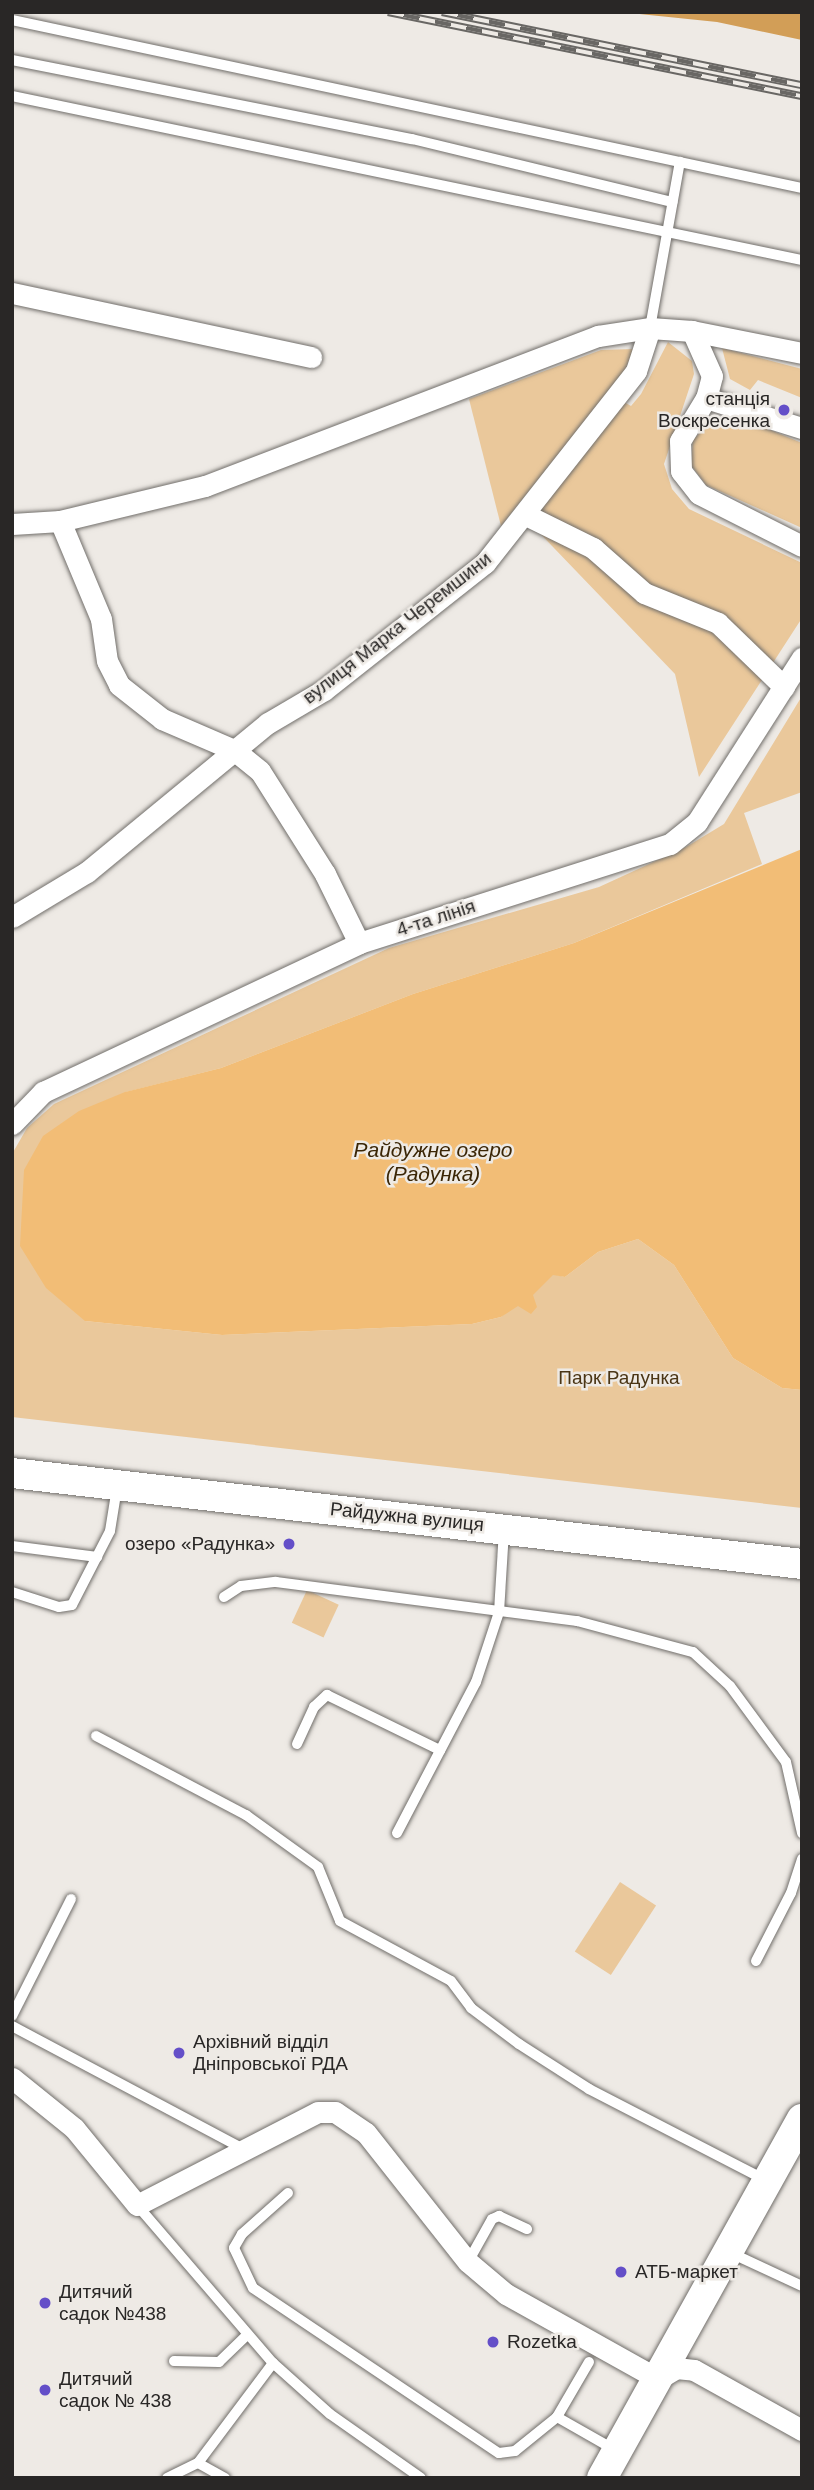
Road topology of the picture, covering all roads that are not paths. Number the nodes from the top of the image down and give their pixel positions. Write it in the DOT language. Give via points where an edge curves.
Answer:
graph roads {
  1 [pos="12,20"];
  2 [pos="12,60"];
  3 [pos="12,96"];
  4 [pos="680,162"];
  5 [pos="802,188"];
  6 [pos="672,202"];
  7 [pos="667,233"];
  8 [pos="802,260"];
  9 [pos="12,293"];
  10 [pos="650,328"];
  11 [pos="692,331"];
  12 [pos="802,353"];
  13 [pos="311,358"];
  14 [pos="706,398"];
  15 [pos="802,428"];
  16 [pos="526,515"];
  17 [pos="60,521"];
  18 [pos="12,524"];
  19 [pos="802,546"];
  20 [pos="802,658"];
  21 [pos="784,687"];
  22 [pos="234,750"];
  23 [pos="12,917"];
  24 [pos="359,943"];
  25 [pos="12,1124"];
  26 [pos="12,1473"];
  27 [pos="118,1485"];
  28 [pos="505,1528"];
  29 [pos="12,1546"];
  30 [pos="97,1557"];
  31 [pos="802,1564"];
  32 [pos="12,1592"];
  33 [pos="224,1597"];
  34 [pos="499,1612"];
  35 [pos="96,1736"];
  36 [pos="297,1744"];
  37 [pos="440,1750"];
  38 [pos="397,1833"];
  39 [pos="802,1833"];
  40 [pos="802,1859"];
  41 [pos="71,1899"];
  42 [pos="756,1961"];
  43 [pos="12,2016"];
  44 [pos="12,2026"];
  45 [pos="12,2078"];
  46 [pos="802,2119"];
  47 [pos="245,2150"];
  48 [pos="768,2181"];
  49 [pos="288,2193"];
  50 [pos="137,2205"];
  51 [pos="527,2229"];
  52 [pos="728,2252"];
  53 [pos="468,2262"];
  54 [pos="802,2287"];
  55 [pos="247,2336"];
  56 [pos="681,2336"];
  57 [pos="174,2361"];
  58 [pos="589,2362"];
  59 [pos="273,2363"];
  60 [pos="694,2370"];
  61 [pos="658,2379"];
  62 [pos="558,2417"];
  63 [pos="802,2430"];
  64 [pos="617,2451"];
  65 [pos="198,2463"];
  66 [pos="167,2478"];
  67 [pos="225,2478"];
  68 [pos="421,2478"];
  69 [pos="602,2478"];
  1 -- 4 [label="lane"];
  2 -- 6 [label="lane" via="412,139"];
  3 -- 7 [label="lane"];
  4 -- 5 [label="lane"];
  4 -- 6 [label="lane"];
  6 -- 7 [label="lane"];
  7 -- 8 [label="lane"];
  7 -- 10 [label="lane"];
  9 -- 13 [label="street"];
  10 -- 11 [label="street"];
  10 -- 16 [label="street, вулиця Марка Черемшини" via="636,371"];
  10 -- 17 [label="street" via="598,336 205,486"];
  11 -- 12 [label="street"];
  11 -- 14 [label="street" via="712,376"];
  14 -- 15 [label="street"];
  14 -- 19 [label="street" via="680,441 681,471 699,494"];
  16 -- 21 [label="street" via="593,548 644,593 718,623"];
  16 -- 22 [label="street, вулиця Марка Черемшини" via="485,563 324,690 268,723"];
  17 -- 18 [label="street"];
  17 -- 22 [label="street" via="102,619 107,661 119,685 162,719"];
  20 -- 21 [label="street, 4-та лінія"];
  21 -- 24 [label="street, 4-та лінія" via="697,822 670,844"];
  22 -- 23 [label="street, вулиця Марка Черемшини" via="87,872"];
  22 -- 24 [label="street" via="260,771 272,789 325,874"];
  24 -- 25 [label="street, 4-та лінія" via="43,1092"];
  26 -- 27 [label="street, Райдужна вулиця"];
  27 -- 28 [label="street, Райдужна вулиця"];
  27 -- 30 [label="lane" via="110,1531"];
  28 -- 31 [label="street, Райдужна вулиця"];
  28 -- 34 [label="lane"];
  29 -- 30 [label="lane"];
  30 -- 32 [label="lane" via="66,1608"];
  33 -- 34 [label="lane" via="241,1586 270,1582"];
  34 -- 37 [label="lane" via="476,1682"];
  34 -- 39 [label="lane" via="577,1621 693,1652 730,1686 786,1762"];
  35 -- 48 [label="lane" via="246,1815 318,1867 340,1922 451,1981 471,2008 519,2044 589,2089"];
  36 -- 37 [label="lane" via="314,1707 327,1695"];
  37 -- 38 [label="lane"];
  40 -- 42 [label="lane" via="791,1893"];
  41 -- 43 [label="lane"];
  44 -- 47 [label="lane"];
  45 -- 50 [label="street" via="74,2127"];
  46 -- 48 [label="street"];
  47 -- 50 [label="street"];
  47 -- 53 [label="street" via="318,2112 335,2112 366,2133"];
  48 -- 52 [label="street"];
  49 -- 62 [label="lane" via="242,2234 234,2248 253,2288 499,2453 515,2451"];
  50 -- 55 [label="lane"];
  51 -- 53 [label="lane" via="499,2216 492,2219"];
  52 -- 54 [label="lane"];
  52 -- 56 [label="street"];
  53 -- 61 [label="street" via="506,2294"];
  55 -- 57 [label="lane" via="219,2362"];
  55 -- 59 [label="lane"];
  56 -- 60 [label="street" via="684,2356"];
  56 -- 61 [label="street"];
  58 -- 62 [label="lane"];
  59 -- 65 [label="lane"];
  59 -- 68 [label="lane" via="330,2414"];
  60 -- 61 [label="street" via="677,2368"];
  60 -- 63 [label="street"];
  61 -- 64 [label="street"];
  62 -- 64 [label="lane"];
  64 -- 69 [label="street"];
  65 -- 66 [label="lane"];
  65 -- 67 [label="lane"];
}
